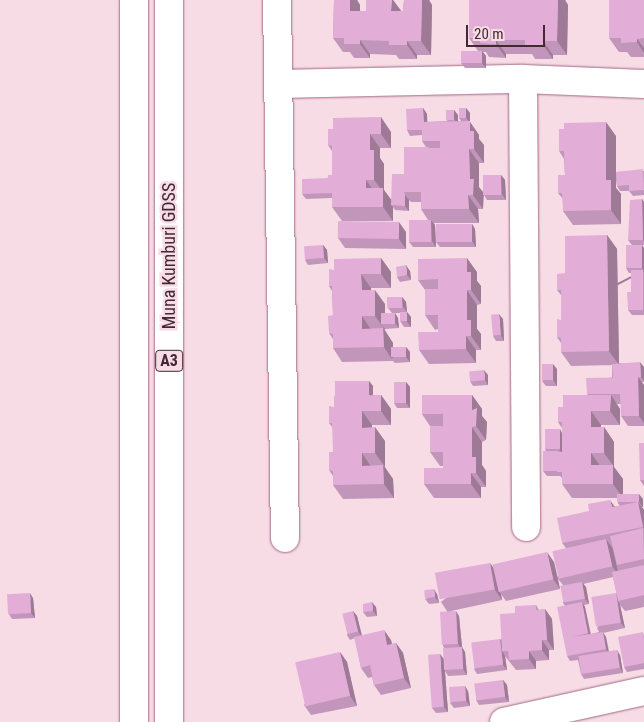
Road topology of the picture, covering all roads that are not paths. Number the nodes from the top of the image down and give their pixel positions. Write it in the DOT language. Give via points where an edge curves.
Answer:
graph roads {
  1 [pos="134,0"];
  2 [pos="169,0"];
  3 [pos="277,0"];
  4 [pos="523,79"];
  5 [pos="278,84"];
  6 [pos="644,84"];
  7 [pos="526,527"];
  8 [pos="285,538"];
  9 [pos="644,691"];
  10 [pos="134,722"];
  11 [pos="169,722"];
  12 [pos="504,722"];
  1 -- 10 [label="main road, Muna Kumburi GDSS / A3"];
  2 -- 11 [label="main road, Muna Kumburi GDSS / A3"];
  3 -- 5 [label="main road"];
  4 -- 5 [label="main road"];
  4 -- 6 [label="main road"];
  4 -- 7 [label="main road"];
  5 -- 8 [label="main road"];
  9 -- 12 [label="main road"];
}
